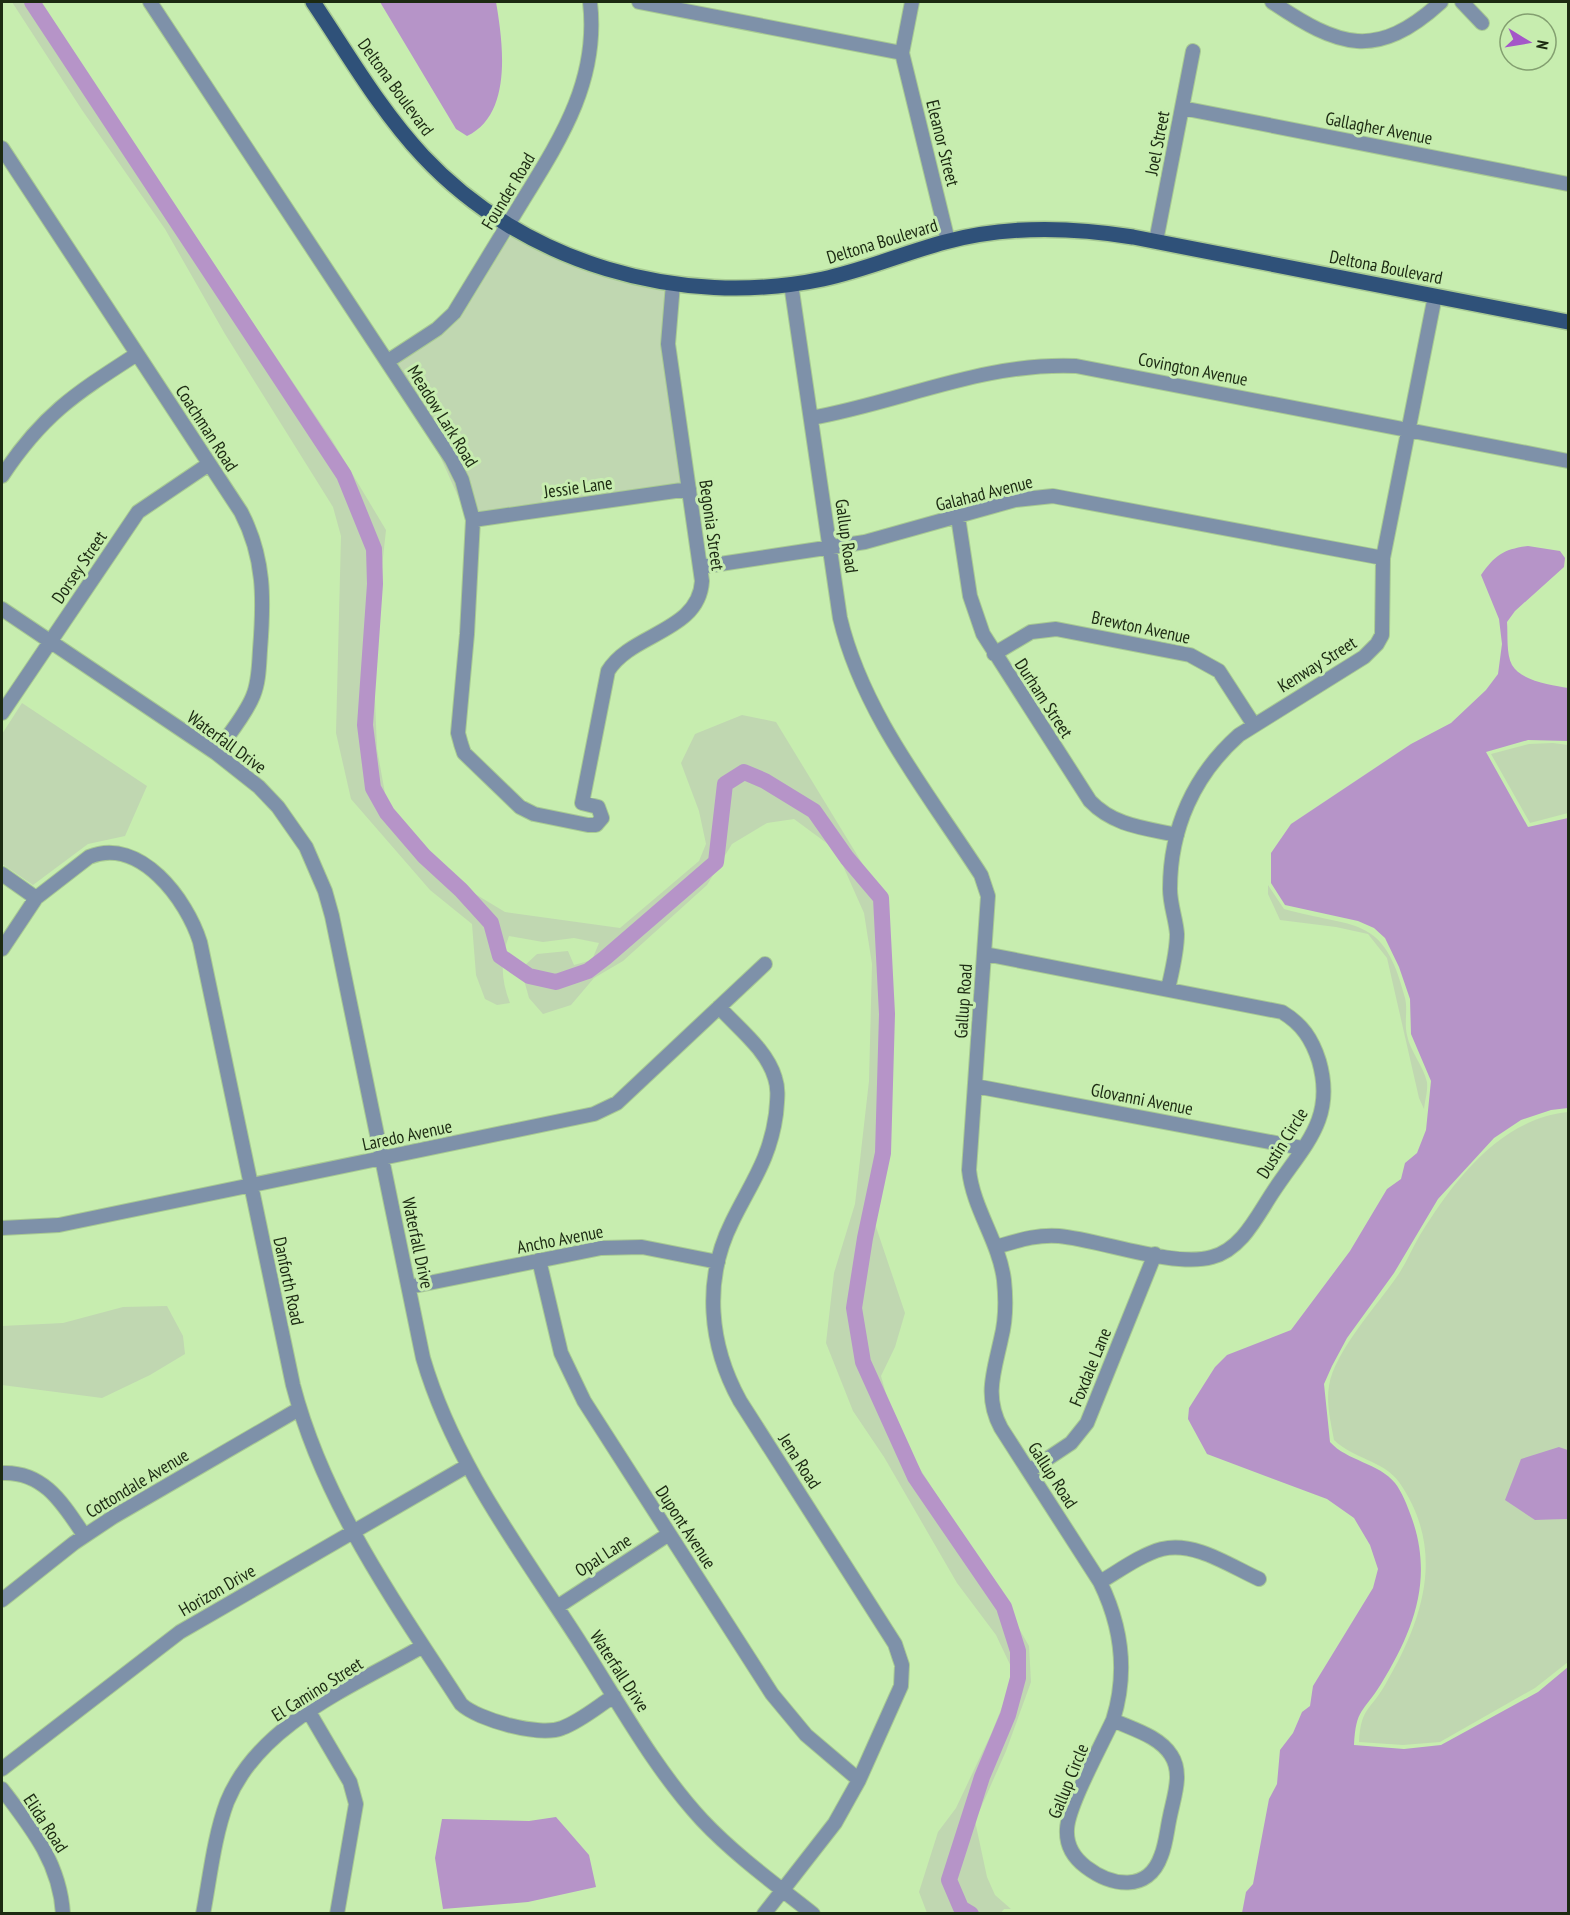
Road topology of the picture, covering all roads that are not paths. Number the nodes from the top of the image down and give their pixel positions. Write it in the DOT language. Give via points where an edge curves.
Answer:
graph roads {
  1 [pos="150,2"];
  2 [pos="313,2"];
  3 [pos="590,2"];
  4 [pos="639,2"];
  5 [pos="912,2"];
  6 [pos="1272,2"];
  7 [pos="1442,2"];
  8 [pos="1462,2"];
  9 [pos="1482,23"];
  10 [pos="1193,51"];
  11 [pos="902,53"];
  12 [pos="1182,108"];
  13 [pos="2,148"];
  14 [pos="1569,184"];
  15 [pos="508,225"];
  16 [pos="948,241"];
  17 [pos="1156,241"];
  18 [pos="673,284"];
  19 [pos="791,284"];
  20 [pos="1435,296"];
  21 [pos="1569,322"];
  22 [pos="137,354"];
  23 [pos="388,361"];
  24 [pos="811,418"];
  25 [pos="1408,429"];
  26 [pos="1569,461"];
  27 [pos="209,464"];
  28 [pos="2,476"];
  29 [pos="689,489"];
  30 [pos="958,517"];
  31 [pos="473,520"];
  32 [pos="830,548"];
  33 [pos="1383,558"];
  34 [pos="700,567"];
  35 [pos="2,609"];
  36 [pos="50,641"];
  37 [pos="994,654"];
  38 [pos="2,713"];
  39 [pos="1254,725"];
  40 [pos="216,753"];
  41 [pos="602,818"];
  42 [pos="1177,835"];
  43 [pos="2,874"];
  44 [pos="36,898"];
  45 [pos="2,948"];
  46 [pos="985,954"];
  47 [pos="765,964"];
  48 [pos="1168,989"];
  49 [pos="718,1007"];
  50 [pos="975,1086"];
  51 [pos="1302,1148"];
  52 [pos="382,1158"];
  53 [pos="251,1185"];
  54 [pos="2,1228"];
  55 [pos="996,1247"];
  56 [pos="1155,1254"];
  57 [pos="539,1260"];
  58 [pos="718,1262"];
  59 [pos="408,1287"];
  60 [pos="299,1409"];
  61 [pos="467,1466"];
  62 [pos="1029,1471"];
  63 [pos="2,1473"];
  64 [pos="353,1533"];
  65 [pos="669,1534"];
  66 [pos="84,1535"];
  67 [pos="1259,1579"];
  68 [pos="1100,1582"];
  69 [pos="2,1600"];
  70 [pos="557,1606"];
  71 [pos="423,1646"];
  72 [pos="614,1696"];
  73 [pos="309,1712"];
  74 [pos="1113,1720"];
  75 [pos="2,1769"];
  76 [pos="859,1780"];
  77 [pos="2,1789"];
  78 [pos="783,1889"];
  79 [pos="63,1914"];
  80 [pos="203,1914"];
  81 [pos="337,1914"];
  82 [pos="764,1914"];
  83 [pos="813,1914"];
  1 -- 23 [label="street, Meadow Lark Road"];
  2 -- 15 [label="main road, Deltona Boulevard" via="404,134 446,178"];
  3 -- 15 [label="street, Founder Road" via="589,54 574,112"];
  4 -- 11 [label="street"];
  5 -- 11 [label="street, Eleanor Street"];
  6 -- 7 [label="street" via="1316,31 1361,41 1408,29"];
  8 -- 9 [label="street"];
  10 -- 12 [label="street, Joel Street"];
  11 -- 16 [label="street, Eleanor Street"];
  12 -- 14 [label="street, Gallagher Avenue"];
  12 -- 17 [label="street, Joel Street"];
  13 -- 22 [label="street, Coachman Road"];
  15 -- 18 [label="main road, Deltona Boulevard" via="592,264"];
  15 -- 23 [label="street, Founder Road" via="450,318"];
  16 -- 17 [label="main road, Deltona Boulevard" via="1039,229 1102,232"];
  16 -- 19 [label="main road, Deltona Boulevard" via="854,271"];
  17 -- 20 [label="main road, Deltona Boulevard"];
  18 -- 19 [label="main road, Deltona Boulevard" via="732,288"];
  18 -- 29 [label="street, Begonia Street" via="668,344"];
  19 -- 24 [label="street, Gallup Road"];
  20 -- 21 [label="main road, Deltona Boulevard"];
  20 -- 25 [label="street, Kenway Street"];
  22 -- 27 [label="street, Coachman Road"];
  22 -- 28 [label="street" via="59,406 27,439"];
  23 -- 31 [label="street, Meadow Lark Road" via="452,460"];
  24 -- 25 [label="street, Covington Avenue" via="886,402 980,373 1050,364 1104,369"];
  24 -- 32 [label="street, Gallup Road"];
  25 -- 26 [label="street, Covington Avenue"];
  25 -- 33 [label="street, Kenway Street"];
  27 -- 36 [label="street, Dorsey Street" via="138,512"];
  27 -- 40 [label="street, Coachman Road" via="250,530 264,595 255,693"];
  29 -- 31 [label="street, Jessie Lane"];
  29 -- 34 [label="street, Begonia Street"];
  30 -- 32 [label="street, Galahad Avenue"];
  30 -- 33 [label="street, Galahad Avenue" via="1024,498 1071,497"];
  30 -- 37 [label="street, Durham Street" via="970,596"];
  31 -- 41 [label="street, Meadow Lark Road" via="458,733 464,753 520,807 534,814 588,825 596,825"];
  32 -- 34 [label="street, Galahad Avenue"];
  32 -- 46 [label="street, Gallup Road" via="840,618 863,688 985,884"];
  33 -- 39 [label="street, Kenway Street" via="1384,625 1377,644 1364,657"];
  34 -- 41 [label="street, Begonia Street" via="700,596 689,613 621,655 608,671 582,803 598,807"];
  35 -- 36 [label="street, Waterfall Drive"];
  36 -- 38 [label="street, Dorsey Street"];
  36 -- 40 [label="street, Waterfall Drive"];
  37 -- 39 [label="street, Brewton Avenue" via="1031,632 1056,628 1190,655 1219,671"];
  37 -- 42 [label="street, Durham Street" via="1099,810 1121,823"];
  39 -- 42 [label="street, Kenway Street" via="1224,749 1200,778"];
  40 -- 52 [label="street, Waterfall Drive" via="278,807 316,868 332,916"];
  42 -- 48 [label="street, Kenway Street" via="1170,886 1177,936"];
  43 -- 44 [label="street"];
  44 -- 45 [label="street, Danforth Road"];
  44 -- 53 [label="street, Danforth Road" via="89,857 109,852 134,859 159,876 182,901 200,942"];
  46 -- 48 [label="street, Dustin Circle"];
  46 -- 50 [label="street, Gallup Road"];
  47 -- 49 [label="street, Laredo Avenue"];
  48 -- 51 [label="street, Dustin Circle" via="1272,1009 1290,1017 1304,1030 1314,1046 1325,1091 1322,1113"];
  49 -- 52 [label="street, Laredo Avenue" via="606,1109"];
  49 -- 58 [label="street, Jena Road" via="764,1056 775,1078 778,1098 764,1164 732,1221"];
  50 -- 51 [label="street, Glovanni Avenue"];
  50 -- 55 [label="street, Gallup Road" via="970,1183"];
  51 -- 56 [label="street, Dustin Circle" via="1244,1236 1226,1251 1202,1260"];
  52 -- 53 [label="street, Laredo Avenue"];
  52 -- 59 [label="street, Waterfall Drive"];
  53 -- 54 [label="street, Laredo Avenue" via="59,1225"];
  53 -- 60 [label="street, Danforth Road"];
  55 -- 56 [label="street, Dustin Circle" via="1032,1237 1054,1236"];
  55 -- 62 [label="street, Gallup Road" via="1004,1279 1005,1309 990,1396 996,1418"];
  56 -- 62 [label="street, Foxdale Lane" via="1087,1423 1071,1443"];
  57 -- 58 [label="street, Ancho Avenue" via="622,1246"];
  57 -- 59 [label="street, Ancho Avenue"];
  57 -- 65 [label="street, Dupont Avenue" via="554,1328 572,1378"];
  58 -- 76 [label="street, Jena Road" via="713,1324 730,1383 899,1653 899,1692"];
  59 -- 61 [label="street, Waterfall Drive" via="433,1390"];
  60 -- 64 [label="street, Danforth Road" via="324,1477"];
  60 -- 66 [label="street, Cottondale Avenue"];
  61 -- 64 [label="street, Horizon Drive"];
  61 -- 70 [label="street, Waterfall Drive"];
  62 -- 68 [label="street, Gallup Road"];
  63 -- 66 [label="street" via="22,1474 45,1485"];
  64 -- 71 [label="street, Danforth Road"];
  64 -- 75 [label="street, Horizon Drive" via="180,1632"];
  65 -- 70 [label="street, Opal Lane"];
  65 -- 76 [label="street, Dupont Avenue" via="787,1715"];
  66 -- 69 [label="street, Cottondale Avenue"];
  67 -- 68 [label="street" via="1200,1552 1175,1548 1150,1553"];
  68 -- 74 [label="street, Gallup Road" via="1115,1617 1121,1649 1120,1688"];
  70 -- 72 [label="street, Waterfall Drive"];
  71 -- 72 [label="street, Danforth Road" via="461,1704 484,1718 553,1731"];
  71 -- 73 [label="street, El Camino Street"];
  72 -- 78 [label="street, Waterfall Drive" via="664,1773 702,1820"];
  73 -- 80 [label="street, El Camino Street" via="258,1752 236,1785 221,1821"];
  73 -- 81 [label="street" via="350,1782 356,1804"];
  74 -- 74 [label="street, Gallup Circle" via="1069,1818 1067,1838 1075,1857 1100,1878 1119,1884 1147,1875 1159,1862 1177,1773 1166,1748"];
  76 -- 78 [label="street, Jena Road" via="835,1823"];
  77 -- 79 [label="street, Elida Road" via="44,1848 59,1888"];
  78 -- 82 [label="street, Jena Road"];
  78 -- 83 [label="street, Waterfall Drive"];
}
